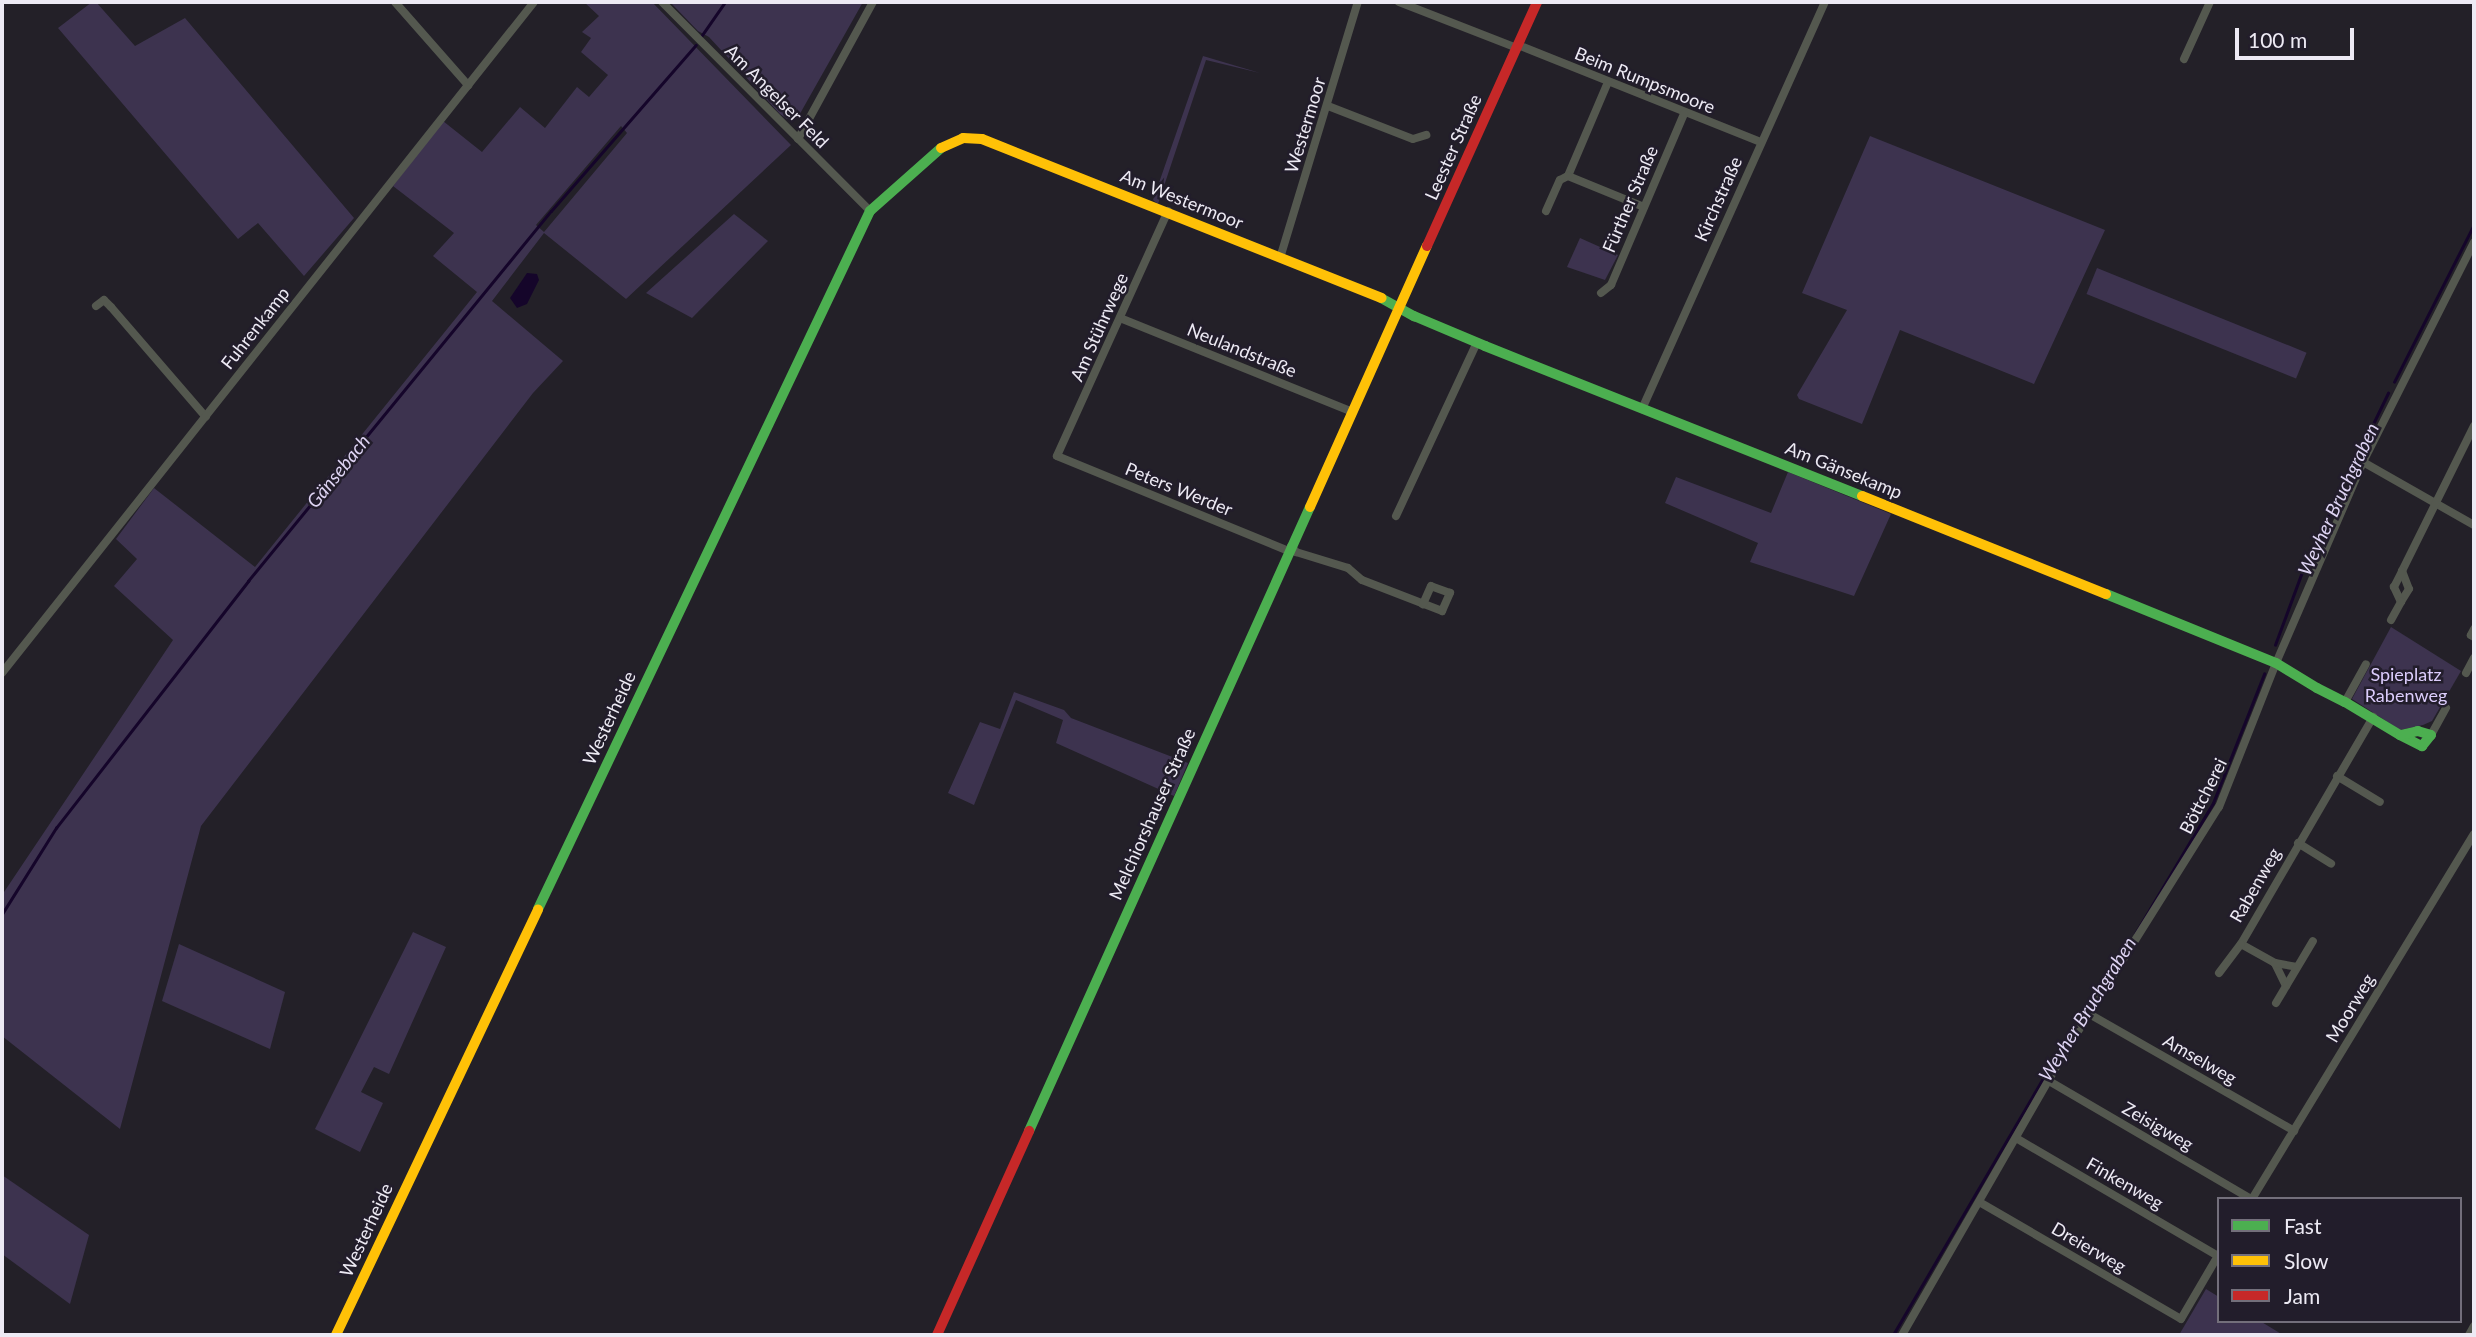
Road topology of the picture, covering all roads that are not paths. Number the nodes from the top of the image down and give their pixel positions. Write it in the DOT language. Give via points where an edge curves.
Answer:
graph roads {
  1 [pos="395,2"];
  2 [pos="534,2"];
  3 [pos="662,2"];
  4 [pos="873,2"];
  5 [pos="1358,2"];
  6 [pos="1399,2"];
  7 [pos="1536,2"];
  8 [pos="1825,2"];
  9 [pos="2210,2"];
  10 [pos="1517,46"];
  11 [pos="2184,59"];
  12 [pos="1608,82"];
  13 [pos="468,85"];
  14 [pos="1328,106"];
  15 [pos="1684,114"];
  16 [pos="1426,135"];
  17 [pos="798,139"];
  18 [pos="949,142"];
  19 [pos="1760,142"];
  20 [pos="1568,176"];
  21 [pos="1644,207"];
  22 [pos="870,211"];
  23 [pos="1168,211"];
  24 [pos="1546,211"];
  25 [pos="2474,242"];
  26 [pos="1280,258"];
  27 [pos="1601,293"];
  28 [pos="96,306"];
  29 [pos="1400,307"];
  30 [pos="1120,318"];
  31 [pos="1477,342"];
  32 [pos="1642,409"];
  33 [pos="1353,412"];
  34 [pos="206,417"];
  35 [pos="2474,426"];
  36 [pos="1057,456"];
  37 [pos="2363,461"];
  38 [pos="2437,503"];
  39 [pos="1396,516"];
  40 [pos="2474,525"];
  41 [pos="1290,549"];
  42 [pos="2402,570"];
  43 [pos="2401,602"];
  44 [pos="1423,604"];
  45 [pos="2391,620"];
  46 [pos="2474,629"];
  47 [pos="2474,637"];
  48 [pos="2474,658"];
  49 [pos="2276,663"];
  50 [pos="2367,664"];
  51 [pos="2466,673"];
  52 [pos="2,674"];
  53 [pos="2345,702"];
  54 [pos="2446,708"];
  55 [pos="2373,717"];
  56 [pos="2431,735"];
  57 [pos="2337,776"];
  58 [pos="2380,802"];
  59 [pos="2474,834"];
  60 [pos="2298,844"];
  61 [pos="2331,864"];
  62 [pos="2313,941"];
  63 [pos="2241,944"];
  64 [pos="2275,963"];
  65 [pos="2297,967"];
  66 [pos="2219,973"];
  67 [pos="2286,986"];
  68 [pos="2276,1003"];
  69 [pos="2091,1015"];
  70 [pos="2049,1081"];
  71 [pos="2294,1131"];
  72 [pos="2016,1138"];
  73 [pos="2248,1197"];
  74 [pos="2252,1197"];
  75 [pos="1981,1203"];
  76 [pos="2217,1254"];
  77 [pos="2217,1257"];
  78 [pos="2474,1326"];
  79 [pos="336,1335"];
  80 [pos="937,1335"];
  81 [pos="1902,1335"];
  82 [pos="2469,1335"];
  1 -- 13 [label="street"];
  2 -- 13 [label="street, Fuhrenkamp"];
  3 -- 17 [label="street, Am Angelser Feld"];
  4 -- 17 [label="street"];
  5 -- 14 [label="street, Westermoor"];
  6 -- 10 [label="street, Beim Rumpsmoore"];
  7 -- 10 [label="street, Leester Straße"];
  8 -- 19 [label="street, Kirchstraße"];
  9 -- 11 [label="street"];
  10 -- 12 [label="street, Beim Rumpsmoore"];
  10 -- 29 [label="street, Leester Straße"];
  12 -- 15 [label="street, Beim Rumpsmoore"];
  12 -- 20 [label="street"];
  13 -- 34 [label="street, Fuhrenkamp"];
  14 -- 16 [label="street" via="1413,139"];
  14 -- 26 [label="street, Westermoor"];
  15 -- 19 [label="street, Beim Rumpsmoore"];
  15 -- 21 [label="street, Fürther Straße"];
  17 -- 22 [label="street, Am Angelser Feld"];
  18 -- 22 [label="street, Westerheide"];
  18 -- 23 [label="street, Am Westermoor" via="982,139"];
  19 -- 32 [label="street, Kirchstraße"];
  20 -- 21 [label="street"];
  20 -- 24 [label="street" via="1560,180"];
  21 -- 27 [label="street, Fürther Straße" via="1611,285"];
  22 -- 79 [label="street, Westerheide"];
  23 -- 26 [label="street, Am Westermoor"];
  23 -- 30 [label="street, Am Stührwege"];
  25 -- 37 [label="street, Böttcherei"];
  26 -- 29 [label="street, Am Westermoor"];
  28 -- 34 [label="street" via="104,300 111,307"];
  29 -- 31 [label="street, Am Gänsekamp"];
  29 -- 33 [label="street, Melchiorshauser Straße"];
  30 -- 33 [label="street, Neulandstraße"];
  30 -- 36 [label="street, Am Stührwege"];
  31 -- 32 [label="street, Am Gänsekamp"];
  31 -- 39 [label="street"];
  32 -- 49 [label="street, Am Gänsekamp"];
  33 -- 41 [label="street, Melchiorshauser Straße"];
  34 -- 52 [label="street, Fuhrenkamp"];
  35 -- 38 [label="street"];
  36 -- 41 [label="street, Peters Werder"];
  37 -- 38 [label="street"];
  37 -- 49 [label="street, Böttcherei"];
  38 -- 40 [label="street"];
  38 -- 42 [label="street"];
  41 -- 44 [label="street, Peters Werder" via="1348,568 1362,580"];
  41 -- 80 [label="street, Melchiorshauser Straße"];
  42 -- 43 [label="street" via="2394,587"];
  42 -- 43 [label="street" via="2409,589"];
  43 -- 45 [label="street"];
  46 -- 47 [label="street"];
  48 -- 51 [label="street"];
  49 -- 53 [label="street"];
  49 -- 69 [label="street, Böttcherei" via="2219,807"];
  50 -- 53 [label="street"];
  53 -- 55 [label="street"];
  54 -- 56 [label="street"];
  55 -- 56 [label="street" via="2422,746"];
  55 -- 57 [label="street, Rabenweg"];
  57 -- 58 [label="street"];
  57 -- 60 [label="street, Rabenweg"];
  59 -- 71 [label="street, Moorweg"];
  60 -- 61 [label="street, Rabenweg"];
  60 -- 63 [label="street, Rabenweg"];
  62 -- 65 [label="street"];
  63 -- 64 [label="street, Rabenweg"];
  63 -- 66 [label="street, Rabenweg"];
  64 -- 65 [label="street, Rabenweg"];
  64 -- 67 [label="street"];
  65 -- 67 [label="street"];
  67 -- 68 [label="street"];
  69 -- 70 [label="street, Böttcherei"];
  69 -- 71 [label="street, Amselweg"];
  70 -- 72 [label="street, Böttcherei"];
  70 -- 73 [label="street, Zeisigweg"];
  71 -- 74 [label="street, Moorweg"];
  72 -- 75 [label="street, Böttcherei"];
  72 -- 76 [label="street, Finkenweg"];
  75 -- 77 [label="street, Dreierweg" via="2181,1319"];
  75 -- 81 [label="street, Böttcherei"];
  78 -- 82 [label="street"];
}
